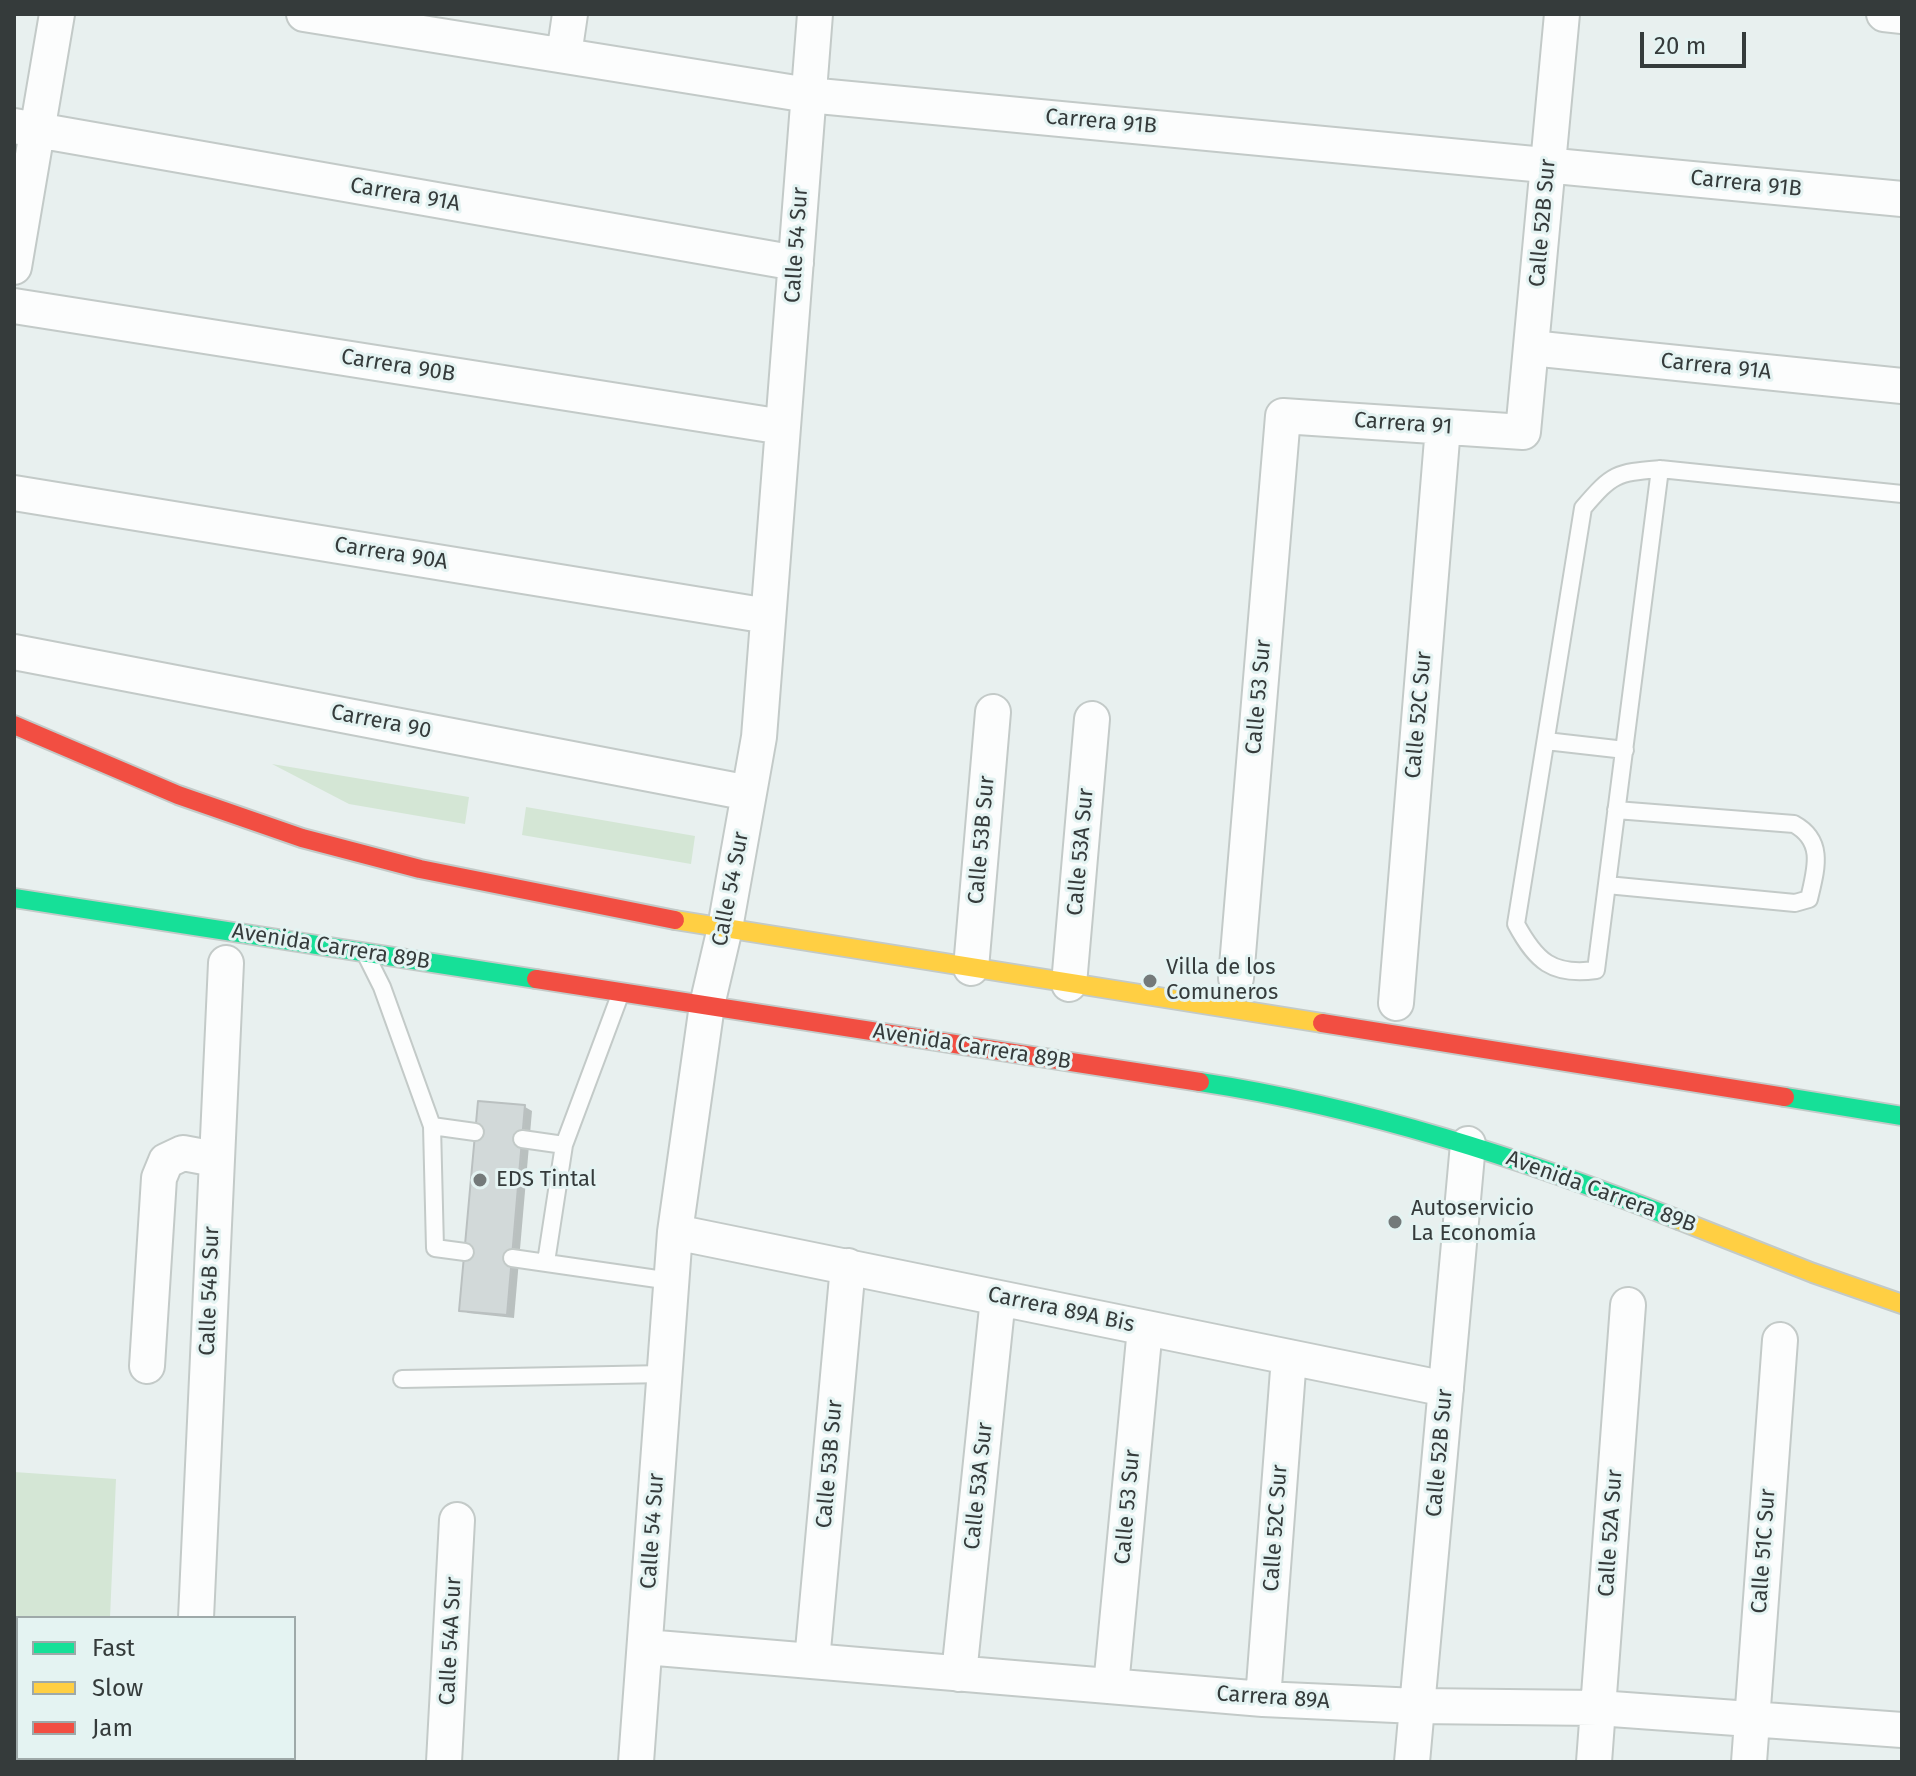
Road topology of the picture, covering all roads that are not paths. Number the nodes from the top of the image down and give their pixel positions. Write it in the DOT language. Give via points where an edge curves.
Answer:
graph roads {
  1 [pos="57,14"];
  2 [pos="304,14"];
  3 [pos="570,14"];
  4 [pos="815,14"];
  5 [pos="1562,14"];
  6 [pos="1884,14"];
  7 [pos="1902,16"];
  8 [pos="398,21"];
  9 [pos="564,55"];
  10 [pos="808,95"];
  11 [pos="26,128"];
  12 [pos="1548,165"];
  13 [pos="1902,199"];
  14 [pos="796,263"];
  15 [pos="14,267"];
  16 [pos="14,306"];
  17 [pos="1531,348"];
  18 [pos="1902,386"];
  19 [pos="1283,416"];
  20 [pos="783,427"];
  21 [pos="1443,427"];
  22 [pos="1523,432"];
  23 [pos="1660,469"];
  24 [pos="14,493"];
  25 [pos="1902,494"];
  26 [pos="768,616"];
  27 [pos="14,652"];
  28 [pos="993,712"];
  29 [pos="1092,719"];
  30 [pos="14,725"];
  31 [pos="1546,741"];
  32 [pos="1625,750"];
  33 [pos="749,793"];
  34 [pos="1616,810"];
  35 [pos="1607,885"];
  36 [pos="14,898"];
  37 [pos="725,928"];
  38 [pos="364,952"];
  39 [pos="226,963"];
  40 [pos="971,968"];
  41 [pos="1236,978"];
  42 [pos="1069,984"];
  43 [pos="621,991"];
  44 [pos="1396,1003"];
  45 [pos="707,1005"];
  46 [pos="1902,1116"];
  47 [pos="432,1126"];
  48 [pos="475,1132"];
  49 [pos="522,1139"];
  50 [pos="1468,1144"];
  51 [pos="564,1145"];
  52 [pos="215,1159"];
  53 [pos="675,1232"];
  54 [pos="465,1252"];
  55 [pos="512,1258"];
  56 [pos="546,1262"];
  57 [pos="848,1266"];
  58 [pos="671,1281"];
  59 [pos="998,1298"];
  60 [pos="1902,1304"];
  61 [pos="1628,1305"];
  62 [pos="1145,1328"];
  63 [pos="1780,1340"];
  64 [pos="1289,1357"];
  65 [pos="147,1366"];
  66 [pos="665,1374"];
  67 [pos="402,1379"];
  68 [pos="1446,1389"];
  69 [pos="457,1520"];
  70 [pos="196,1616"];
  71 [pos="645,1647"];
  72 [pos="812,1661"];
  73 [pos="959,1674"];
  74 [pos="1111,1686"];
  75 [pos="1263,1699"];
  76 [pos="1417,1706"];
  77 [pos="1598,1708"];
  78 [pos="1752,1719"];
  79 [pos="1902,1730"];
  80 [pos="444,1762"];
  81 [pos="636,1762"];
  82 [pos="1412,1762"];
  83 [pos="1594,1762"];
  84 [pos="1749,1762"];
  1 -- 11 [label="street"];
  2 -- 8 [label="street, Carrera 91B"];
  3 -- 9 [label="street"];
  4 -- 10 [label="street, Calle 54 Sur"];
  5 -- 12 [label="street, Calle 52B Sur"];
  6 -- 7 [label="street"];
  8 -- 9 [label="street, Carrera 91B"];
  9 -- 10 [label="street, Carrera 91B"];
  10 -- 12 [label="street, Carrera 91B"];
  10 -- 14 [label="street, Calle 54 Sur"];
  11 -- 14 [label="street, Carrera 91A"];
  11 -- 15 [label="street"];
  12 -- 13 [label="street, Carrera 91B"];
  12 -- 17 [label="street, Calle 52B Sur"];
  14 -- 20 [label="street, Calle 54 Sur"];
  16 -- 20 [label="street, Carrera 90B"];
  17 -- 18 [label="street, Carrera 91A"];
  17 -- 22 [label="street, Calle 52B Sur"];
  19 -- 21 [label="street, Carrera 91"];
  19 -- 41 [label="street, Calle 53 Sur"];
  20 -- 26 [label="street, Calle 54 Sur"];
  21 -- 22 [label="street, Carrera 91"];
  21 -- 44 [label="street, Calle 52C Sur"];
  23 -- 25 [label="lane"];
  23 -- 31 [label="lane" via="1623,472 1583,508"];
  23 -- 32 [label="lane"];
  24 -- 26 [label="street, Carrera 90A"];
  26 -- 33 [label="street, Calle 54 Sur"];
  27 -- 33 [label="street, Carrera 90"];
  28 -- 40 [label="street, Calle 53B Sur"];
  29 -- 42 [label="street, Calle 53A Sur"];
  30 -- 37 [label="main road" via="178,795 302,838 420,869"];
  31 -- 32 [label="lane"];
  31 -- 35 [label="lane" via="1516,924 1530,951 1549,965 1575,973 1596,970"];
  32 -- 34 [label="lane"];
  33 -- 37 [label="street, Calle 54 Sur"];
  34 -- 35 [label="lane"];
  34 -- 35 [label="lane" via="1794,824 1808,832 1816,846 1812,890 1809,899 1795,903"];
  36 -- 38 [label="main road, Avenida Carrera 89B"];
  37 -- 40 [label="main road"];
  37 -- 45 [label="street, Calle 54 Sur"];
  38 -- 43 [label="main road, Avenida Carrera 89B"];
  38 -- 47 [label="lane" via="382,987"];
  39 -- 52 [label="street, Calle 54B Sur"];
  40 -- 42 [label="main road"];
  42 -- 46 [label="main road"];
  43 -- 45 [label="main road, Avenida Carrera 89B"];
  43 -- 51 [label="lane"];
  45 -- 50 [label="main road, Avenida Carrera 89B" via="1226,1086"];
  45 -- 53 [label="street, Calle 54 Sur"];
  47 -- 48 [label="lane"];
  47 -- 54 [label="lane" via="435,1248"];
  49 -- 51 [label="lane"];
  50 -- 60 [label="main road, Avenida Carrera 89B"];
  50 -- 68 [label="street, Calle 52B Sur"];
  51 -- 56 [label="lane"];
  52 -- 65 [label="street" via="183,1153 166,1161 159,1178"];
  52 -- 70 [label="street, Calle 54B Sur"];
  53 -- 57 [label="street, Carrera 89A Bis"];
  53 -- 58 [label="street, Calle 54 Sur"];
  55 -- 56 [label="lane"];
  56 -- 58 [label="lane"];
  57 -- 59 [label="street, Carrera 89A Bis"];
  57 -- 72 [label="street, Calle 53B Sur"];
  58 -- 66 [label="street, Calle 54 Sur"];
  59 -- 62 [label="street, Carrera 89A Bis"];
  59 -- 73 [label="street, Calle 53A Sur"];
  61 -- 77 [label="street, Calle 52A Sur"];
  62 -- 64 [label="street, Carrera 89A Bis"];
  62 -- 74 [label="street, Calle 53 Sur"];
  63 -- 78 [label="street, Calle 51C Sur"];
  64 -- 68 [label="street, Carrera 89A Bis"];
  64 -- 75 [label="street, Calle 52C Sur"];
  66 -- 67 [label="lane"];
  66 -- 71 [label="street, Calle 54 Sur"];
  68 -- 76 [label="street, Calle 52B Sur"];
  69 -- 80 [label="street, Calle 54A Sur"];
  71 -- 72 [label="street, Carrera 89A"];
  71 -- 81 [label="street, Calle 54 Sur"];
  72 -- 73 [label="street, Carrera 89A"];
  73 -- 74 [label="street, Carrera 89A"];
  74 -- 75 [label="street, Carrera 89A"];
  75 -- 76 [label="street, Carrera 89A"];
  76 -- 77 [label="street, Carrera 89A"];
  76 -- 82 [label="street, Calle 52B Sur"];
  77 -- 78 [label="street, Carrera 89A"];
  77 -- 83 [label="street, Calle 52A Sur"];
  78 -- 79 [label="street, Carrera 89A"];
  78 -- 84 [label="street, Calle 51C Sur"];
}
